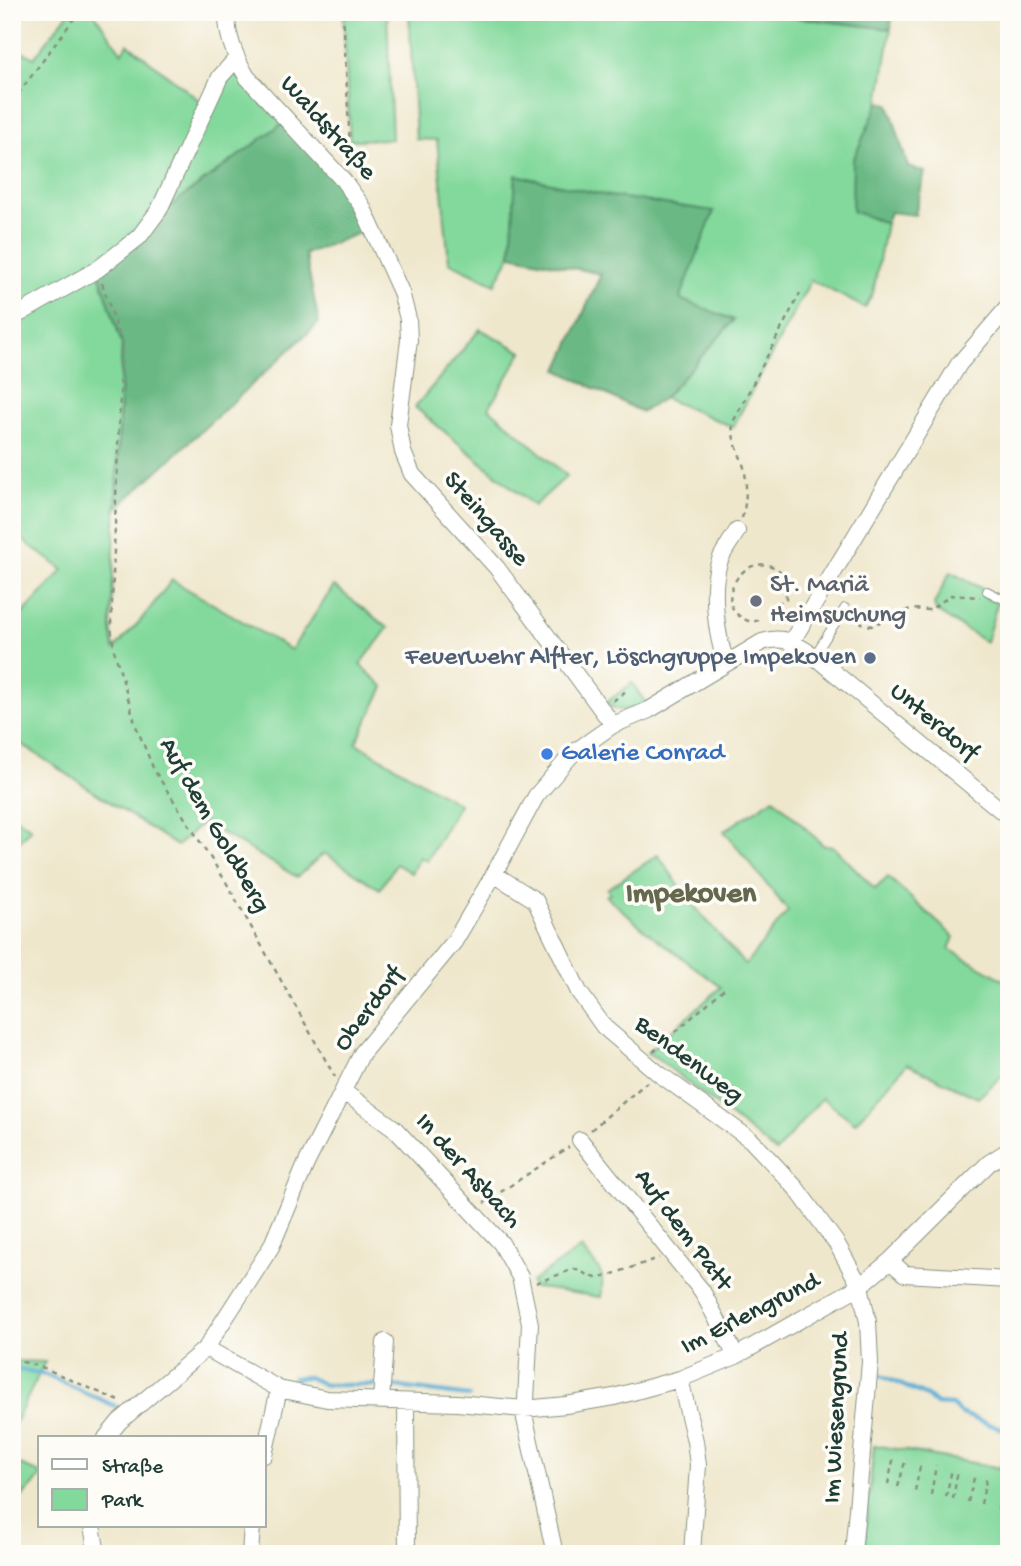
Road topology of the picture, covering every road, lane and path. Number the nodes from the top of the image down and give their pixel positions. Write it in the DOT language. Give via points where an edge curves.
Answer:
graph roads {
  1 [pos="79,12"];
  2 [pos="227,12"];
  3 [pos="343,12"];
  4 [pos="236,59"];
  5 [pos="12,102"];
  6 [pos="343,180"];
  7 [pos="98,269"];
  8 [pos="800,293"];
  9 [pos="1009,306"];
  10 [pos="12,318"];
  11 [pos="408,320"];
  12 [pos="737,531"];
  13 [pos="987,591"];
  14 [pos="1009,602"];
  15 [pos="845,608"];
  16 [pos="768,609"];
  17 [pos="782,609"];
  18 [pos="774,613"];
  19 [pos="759,620"];
  20 [pos="862,623"];
  21 [pos="792,642"];
  22 [pos="814,656"];
  23 [pos="727,663"];
  24 [pos="613,725"];
  25 [pos="1009,817"];
  26 [pos="494,874"];
  27 [pos="726,987"];
  28 [pos="642,1061"];
  29 [pos="344,1092"];
  30 [pos="580,1140"];
  31 [pos="1009,1150"];
  32 [pos="661,1258"];
  33 [pos="890,1261"];
  34 [pos="1009,1280"];
  35 [pos="860,1286"];
  36 [pos="524,1289"];
  37 [pos="385,1342"];
  38 [pos="206,1348"];
  39 [pos="736,1356"];
  40 [pos="12,1359"];
  41 [pos="680,1379"];
  42 [pos="279,1389"];
  43 [pos="380,1401"];
  44 [pos="406,1402"];
  45 [pos="135,1409"];
  46 [pos="524,1409"];
  47 [pos="108,1436"];
  48 [pos="266,1446"];
  49 [pos="894,1456"];
  50 [pos="906,1458"];
  51 [pos="921,1462"];
  52 [pos="936,1465"];
  53 [pos="952,1469"];
  54 [pos="958,1470"];
  55 [pos="975,1474"];
  56 [pos="987,1476"];
  57 [pos="1004,1479"];
  58 [pos="888,1484"];
  59 [pos="898,1487"];
  60 [pos="915,1491"];
  61 [pos="931,1495"];
  62 [pos="946,1497"];
  63 [pos="953,1499"];
  64 [pos="968,1502"];
  65 [pos="981,1504"];
  66 [pos="998,1509"];
  67 [pos="92,1528"];
  68 [pos="252,1528"];
  69 [pos="1009,1528"];
  70 [pos="1003,1544"];
  71 [pos="97,1554"];
  72 [pos="250,1554"];
  73 [pos="407,1554"];
  74 [pos="555,1554"];
  75 [pos="692,1554"];
  76 [pos="853,1554"];
  1 -- 5 [label="path"];
  2 -- 4 [label="street, Waldstraße" via="226,27"];
  3 -- 6 [label="path" via="351,159 351,172"];
  4 -- 6 [label="street, Waldstraße" via="247,77"];
  4 -- 7 [label="street" via="220,77 159,210 139,237"];
  6 -- 11 [label="street, Waldstraße" via="362,206 401,292"];
  7 -- 10 [label="street"];
  7 -- 29 [label="path, Auf dem Goldberg" via="122,344 111,627 135,726 155,771 226,882"];
  8 -- 12 [label="path" via="733,422 746,474 744,510"];
  9 -- 21 [label="street" via="959,364"];
  11 -- 24 [label="street, Steingasse" via="398,425 402,452 412,474 497,568"];
  12 -- 23 [label="street" via="720,560 716,583 720,643"];
  13 -- 14 [label="lane"];
  13 -- 20 [label="path" via="982,597 951,595 930,610 910,609 871,626"];
  15 -- 22 [label="lane"];
  16 -- 19 [label="path" via="786,599 789,580 773,567 746,568 737,576 731,604 743,619"];
  17 -- 18 [label="path"];
  21 -- 22 [label="street, Unterdorf"];
  21 -- 23 [label="street, Oberdorf" via="772,639"];
  22 -- 25 [label="street, Unterdorf"];
  23 -- 24 [label="street, Oberdorf" via="649,710"];
  24 -- 26 [label="street, Oberdorf" via="573,753 536,796"];
  26 -- 28 [label="street, Bendenweg" via="535,900 579,992 604,1027"];
  26 -- 29 [label="street, Oberdorf" via="454,942 362,1053"];
  27 -- 28 [label="path"];
  28 -- 35 [label="street, Bendenweg" via="751,1140 796,1188 837,1244"];
  29 -- 36 [label="street, In der Asbach" via="394,1128 501,1242"];
  29 -- 38 [label="street, Oberdorf" via="306,1164 271,1247"];
  30 -- 39 [label="street, Auf dem Patt" via="702,1291"];
  31 -- 33 [label="street, Im Erlengrund" via="989,1163"];
  32 -- 36 [label="path" via="604,1277 574,1269"];
  33 -- 34 [label="street" via="905,1274"];
  33 -- 35 [label="street, Im Erlengrund"];
  35 -- 39 [label="street, Im Erlengrund"];
  35 -- 76 [label="street, Im Wiesengrund" via="870,1362"];
  36 -- 46 [label="street, In der Asbach" via="530,1324"];
  37 -- 43 [label="street"];
  38 -- 42 [label="street, Im Erlengrund"];
  38 -- 45 [label="street, Oberdorf"];
  39 -- 41 [label="street, Im Erlengrund"];
  40 -- 45 [label="path" via="44,1368"];
  41 -- 46 [label="street, Im Erlengrund" via="614,1397"];
  41 -- 75 [label="street" via="698,1465"];
  42 -- 43 [label="street, Im Erlengrund" via="327,1399"];
  42 -- 48 [label="street"];
  43 -- 44 [label="street, Im Erlengrund"];
  44 -- 46 [label="street, Im Erlengrund"];
  44 -- 73 [label="street"];
  45 -- 47 [label="street, Oberdorf"];
  46 -- 74 [label="street, In der Asbach"];
  49 -- 58 [label="path"];
  50 -- 59 [label="path"];
  51 -- 60 [label="path"];
  52 -- 61 [label="path"];
  53 -- 62 [label="path"];
  54 -- 63 [label="path"];
  55 -- 64 [label="path"];
  56 -- 65 [label="path"];
  57 -- 66 [label="path"];
  67 -- 71 [label="street"];
  68 -- 72 [label="street"];
  69 -- 70 [label="path" via="1001,1536"];
}
